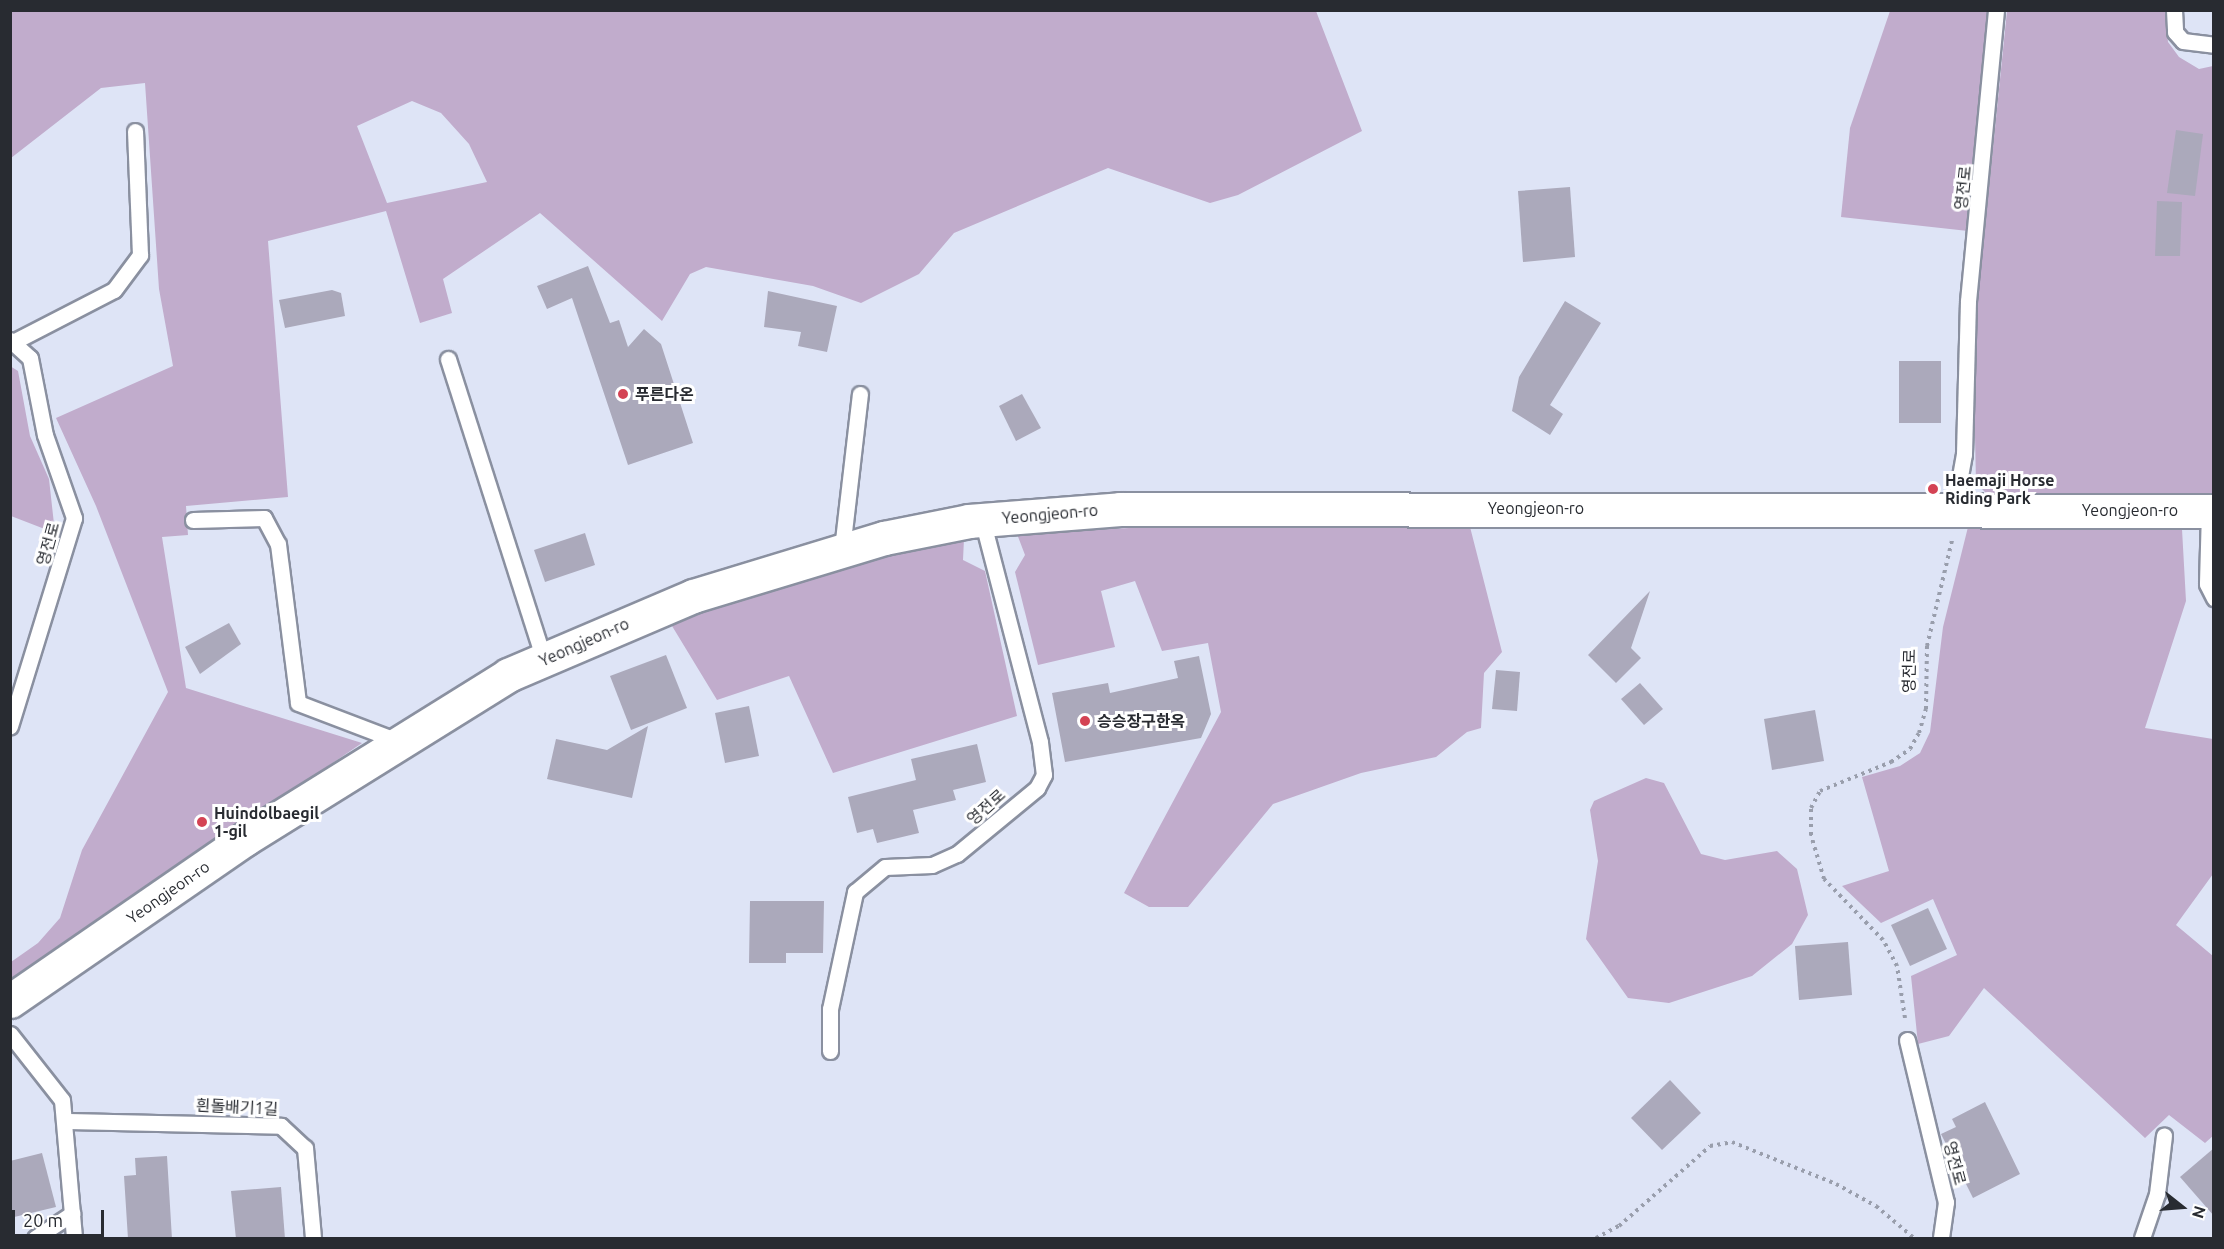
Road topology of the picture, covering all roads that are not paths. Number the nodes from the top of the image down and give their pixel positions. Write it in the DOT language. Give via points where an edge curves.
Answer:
graph roads {
  1 [pos="1996,10"];
  2 [pos="2174,10"];
  3 [pos="2214,45"];
  4 [pos="135,131"];
  5 [pos="13,340"];
  6 [pos="448,360"];
  7 [pos="860,394"];
  8 [pos="1954,510"];
  9 [pos="2211,511"];
  10 [pos="193,520"];
  11 [pos="982,520"];
  12 [pos="842,549"];
  13 [pos="2214,598"];
  14 [pos="544,659"];
  15 [pos="10,726"];
  16 [pos="398,741"];
  17 [pos="10,1001"];
  18 [pos="10,1034"];
  19 [pos="1907,1040"];
  20 [pos="830,1051"];
  21 [pos="68,1121"];
  22 [pos="2164,1136"];
  23 [pos="73,1213"];
  24 [pos="35,1239"];
  25 [pos="74,1239"];
  26 [pos="313,1239"];
  27 [pos="1941,1239"];
  28 [pos="2142,1239"];
  1 -- 8 [label="lane, 영전로" via="1968,302 1964,454"];
  2 -- 3 [label="lane" via="2175,32 2184,41"];
  4 -- 5 [label="lane, 영전로" via="140,255 114,290"];
  5 -- 15 [label="lane, 영전로" via="30,357 45,435 74,518"];
  6 -- 14 [label="lane"];
  7 -- 12 [label="lane"];
  8 -- 9 [label="street, Yeongjeon-ro"];
  8 -- 11 [label="street, Yeongjeon-ro" via="1120,509"];
  9 -- 13 [label="lane" via="2207,584"];
  10 -- 16 [label="lane" via="264,518 278,544 298,704"];
  11 -- 12 [label="street, Yeongjeon-ro"];
  11 -- 20 [label="lane, 영전로" via="1040,742 1044,775 1037,788 957,854 932,865 885,867 855,892 830,1010"];
  12 -- 14 [label="street, Yeongjeon-ro" via="693,596"];
  14 -- 16 [label="street, Yeongjeon-ro"];
  16 -- 17 [label="street, Yeongjeon-ro"];
  18 -- 21 [label="lane" via="51,1082"];
  19 -- 27 [label="lane, 영전로" via="1946,1202"];
  21 -- 23 [label="lane"];
  21 -- 26 [label="lane, 흰돌배기1길" via="281,1125 305,1148"];
  22 -- 28 [label="lane" via="2157,1194"];
  23 -- 24 [label="lane"];
  23 -- 25 [label="lane"];
}
